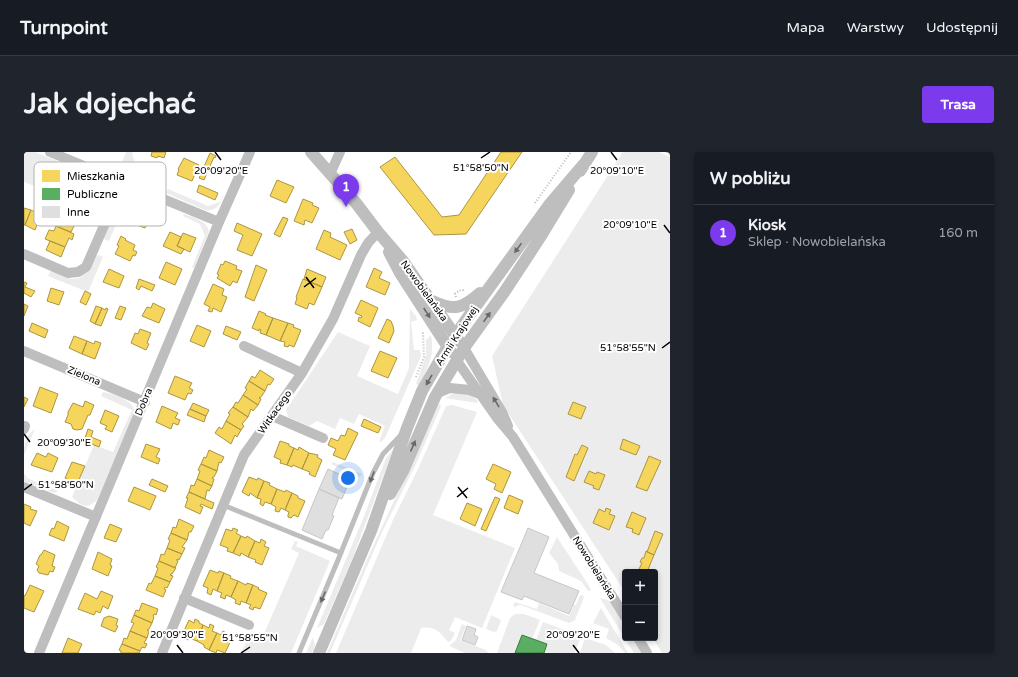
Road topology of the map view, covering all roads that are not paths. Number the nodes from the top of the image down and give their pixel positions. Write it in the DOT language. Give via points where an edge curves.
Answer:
graph roads {
  1 [pos="50,152"];
  2 [pos="250,152"];
  3 [pos="311,152"];
  4 [pos="340,152"];
  5 [pos="592,152"];
  6 [pos="74,162"];
  7 [pos="584,164"];
  8 [pos="330,174"];
  9 [pos="166,200"];
  10 [pos="219,222"];
  11 [pos="104,226"];
  12 [pos="378,232"];
  13 [pos="24,254"];
  14 [pos="493,282"];
  15 [pos="431,301"];
  16 [pos="456,335"];
  17 [pos="244,346"];
  18 [pos="448,346"];
  19 [pos="464,348"];
  20 [pos="24,351"];
  21 [pos="457,361"];
  22 [pos="302,373"];
  23 [pos="438,393"];
  24 [pos="480,394"];
  25 [pos="144,402"];
  26 [pos="272,416"];
  27 [pos="406,428"];
  28 [pos="513,437"];
  29 [pos="323,438"];
  30 [pos="24,487"];
  31 [pos="224,505"];
  32 [pos="96,517"];
  33 [pos="371,531"];
  34 [pos="341,553"];
  35 [pos="184,598"];
  36 [pos="622,612"];
  37 [pos="249,625"];
  38 [pos="640,641"];
  39 [pos="39,653"];
  40 [pos="162,653"];
  41 [pos="299,653"];
  42 [pos="319,653"];
  43 [pos="647,653"];
  1 -- 6 [label="street"];
  2 -- 10 [label="street, Dobra"];
  3 -- 8 [label="street, Nowobielańska"];
  4 -- 8 [label="street"];
  5 -- 7 [label="street, Armii Krajowej"];
  7 -- 14 [label="street, Armii Krajowej, one-way" via="549,205"];
  19 -- 7 [label="street, Armii Krajowej, one-way" via="541,236"];
  8 -- 12 [label="street, Nowobielańska"];
  9 -- 10 [label="street"];
  10 -- 25 [label="street, Dobra"];
  11 -- 13 [label="street" via="86,267 78,272 68,273"];
  12 -- 15 [label="street, Nowobielańska" via="403,261"];
  12 -- 18 [label="street, Nowobielańska, one-way" via="400,273"];
  12 -- 22 [label="street, Witkacego" via="368,243 333,319"];
  14 -- 15 [label="street" via="468,303 458,307 446,307"];
  14 -- 16 [label="street, Armii Krajowej"];
  15 -- 16 [label="street, Nowobielańska"];
  16 -- 18 [label="street, Armii Krajowej"];
  16 -- 19 [label="street, Nowobielańska"];
  17 -- 22 [label="street"];
  18 -- 21 [label="street, Nowobielańska"];
  18 -- 27 [label="street, Armii Krajowej, one-way" via="422,391"];
  19 -- 21 [label="street, Armii Krajowej"];
  28 -- 19 [label="street, Nowobielańska, one-way" via="502,412"];
  20 -- 25 [label="street, Zielona"];
  21 -- 23 [label="street, Armii Krajowej"];
  21 -- 24 [label="street, Nowobielańska"];
  22 -- 26 [label="street, Witkacego"];
  23 -- 24 [label="street" via="450,388"];
  33 -- 23 [label="street, Armii Krajowej, one-way"];
  24 -- 28 [label="street, Nowobielańska"];
  25 -- 32 [label="street, Dobra"];
  26 -- 29 [label="street"];
  26 -- 31 [label="street, Witkacego" via="244,455"];
  27 -- 33 [label="street, Armii Krajowej"];
  27 -- 34 [label="lane, one-way" via="380,459"];
  28 -- 36 [label="street, Nowobielańska"];
  30 -- 32 [label="street"];
  31 -- 34 [label="lane"];
  31 -- 35 [label="street, Witkacego"];
  32 -- 39 [label="street, Dobra"];
  33 -- 42 [label="street, Armii Krajowej"];
  34 -- 41 [label="lane, one-way"];
  35 -- 37 [label="street"];
  35 -- 40 [label="street, Witkacego"];
  38 -- 43 [label="street"];
}
